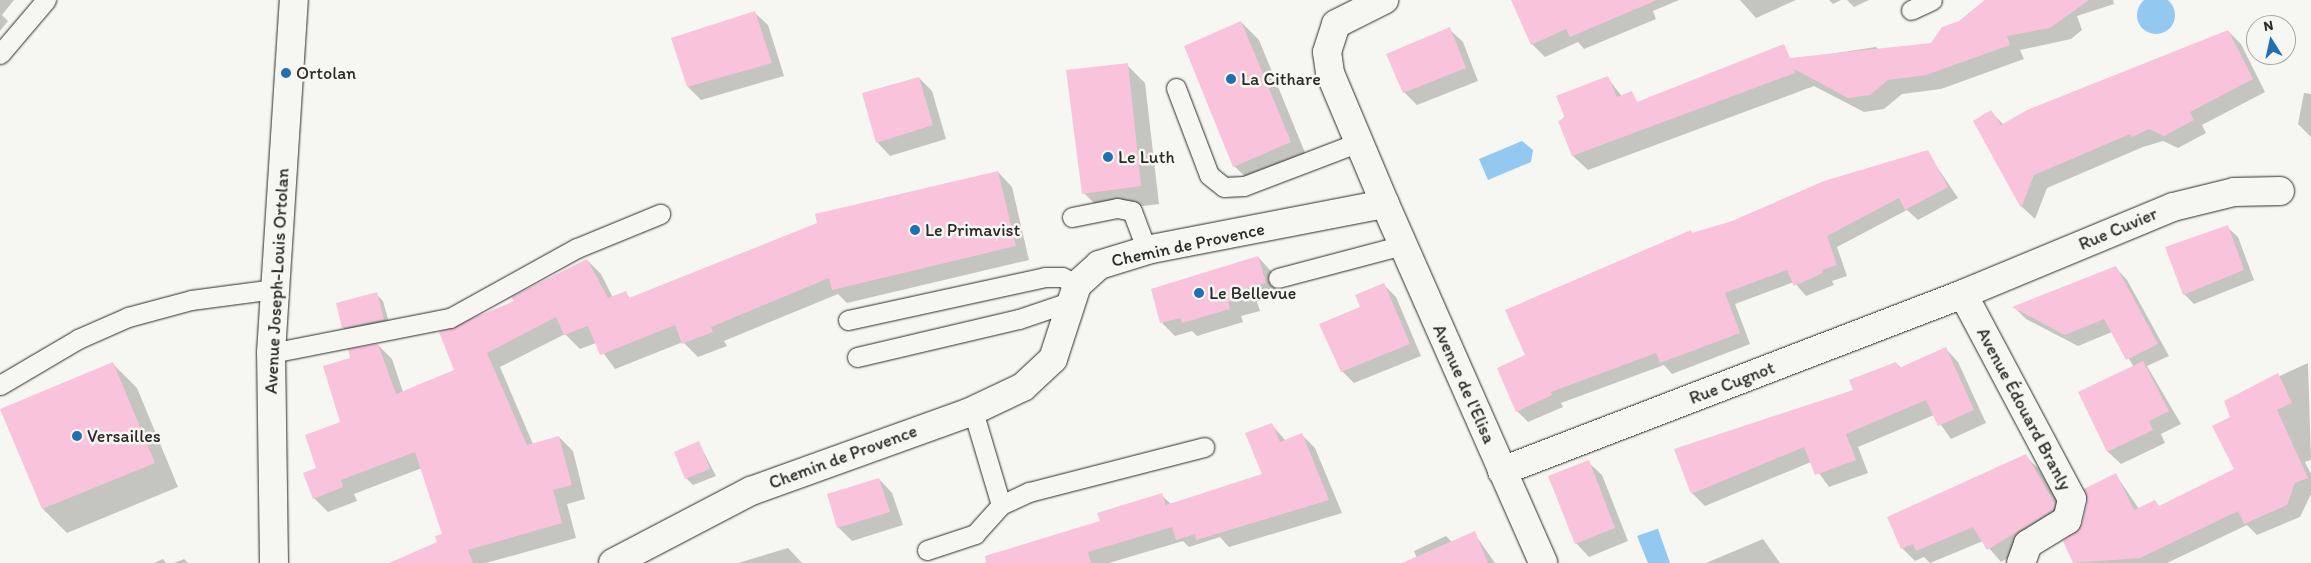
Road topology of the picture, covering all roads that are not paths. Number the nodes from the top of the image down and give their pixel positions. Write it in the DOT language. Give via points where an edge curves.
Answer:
graph roads {
  1 [pos="46,0"];
  2 [pos="294,0"];
  3 [pos="1384,0"];
  4 [pos="1932,0"];
  5 [pos="1911,10"];
  6 [pos="0,54"];
  7 [pos="1176,88"];
  8 [pos="1359,142"];
  9 [pos="2280,191"];
  10 [pos="1385,204"];
  11 [pos="660,214"];
  12 [pos="1072,217"];
  13 [pos="1403,245"];
  14 [pos="1147,251"];
  15 [pos="1278,278"];
  16 [pos="274,289"];
  17 [pos="1074,293"];
  18 [pos="1963,294"];
  19 [pos="848,320"];
  20 [pos="271,353"];
  21 [pos="857,357"];
  22 [pos="0,385"];
  23 [pos="973,411"];
  24 [pos="1204,447"];
  25 [pos="1502,471"];
  26 [pos="1002,505"];
  27 [pos="927,550"];
  28 [pos="274,563"];
  29 [pos="613,563"];
  30 [pos="1543,563"];
  31 [pos="2021,563"];
  1 -- 6 [label="lane"];
  2 -- 16 [label="street, Avenue Joseph-Louis Ortolan"];
  3 -- 8 [label="street" via="1336,24 1328,40 1330,73"];
  4 -- 5 [label="lane"];
  7 -- 8 [label="lane" via="1209,175 1224,187 1244,186"];
  8 -- 10 [label="street"];
  9 -- 18 [label="street, Rue Cuvier" via="2234,192 2188,202"];
  10 -- 13 [label="street, Avenue de l'Elisa"];
  10 -- 14 [label="street, Chemin de Provence"];
  11 -- 20 [label="lane" via="577,248 450,318"];
  12 -- 14 [label="lane" via="1117,208 1132,211"];
  13 -- 15 [label="lane"];
  13 -- 25 [label="street, Avenue de l'Elisa"];
  14 -- 17 [label="street, Chemin de Provence" via="1098,265"];
  16 -- 20 [label="street, Avenue Joseph-Louis Ortolan"];
  16 -- 22 [label="lane" via="191,300 128,317 78,339"];
  17 -- 19 [label="lane" via="1062,278 1045,277"];
  17 -- 21 [label="lane" via="1019,319"];
  17 -- 23 [label="street, Chemin de Provence" via="1062,342 1040,375"];
  18 -- 25 [label="street, Rue Cugnot"];
  18 -- 31 [label="street, Avenue Édouard Branly" via="2072,499 2067,520 2028,544"];
  20 -- 28 [label="street, Avenue Joseph-Louis Ortolan"];
  23 -- 26 [label="lane"];
  23 -- 29 [label="street, Chemin de Provence" via="862,449 734,499"];
  24 -- 26 [label="lane" via="1029,492"];
  25 -- 30 [label="street, Avenue de l'Elisa"];
  26 -- 27 [label="lane" via="975,534"];
}
